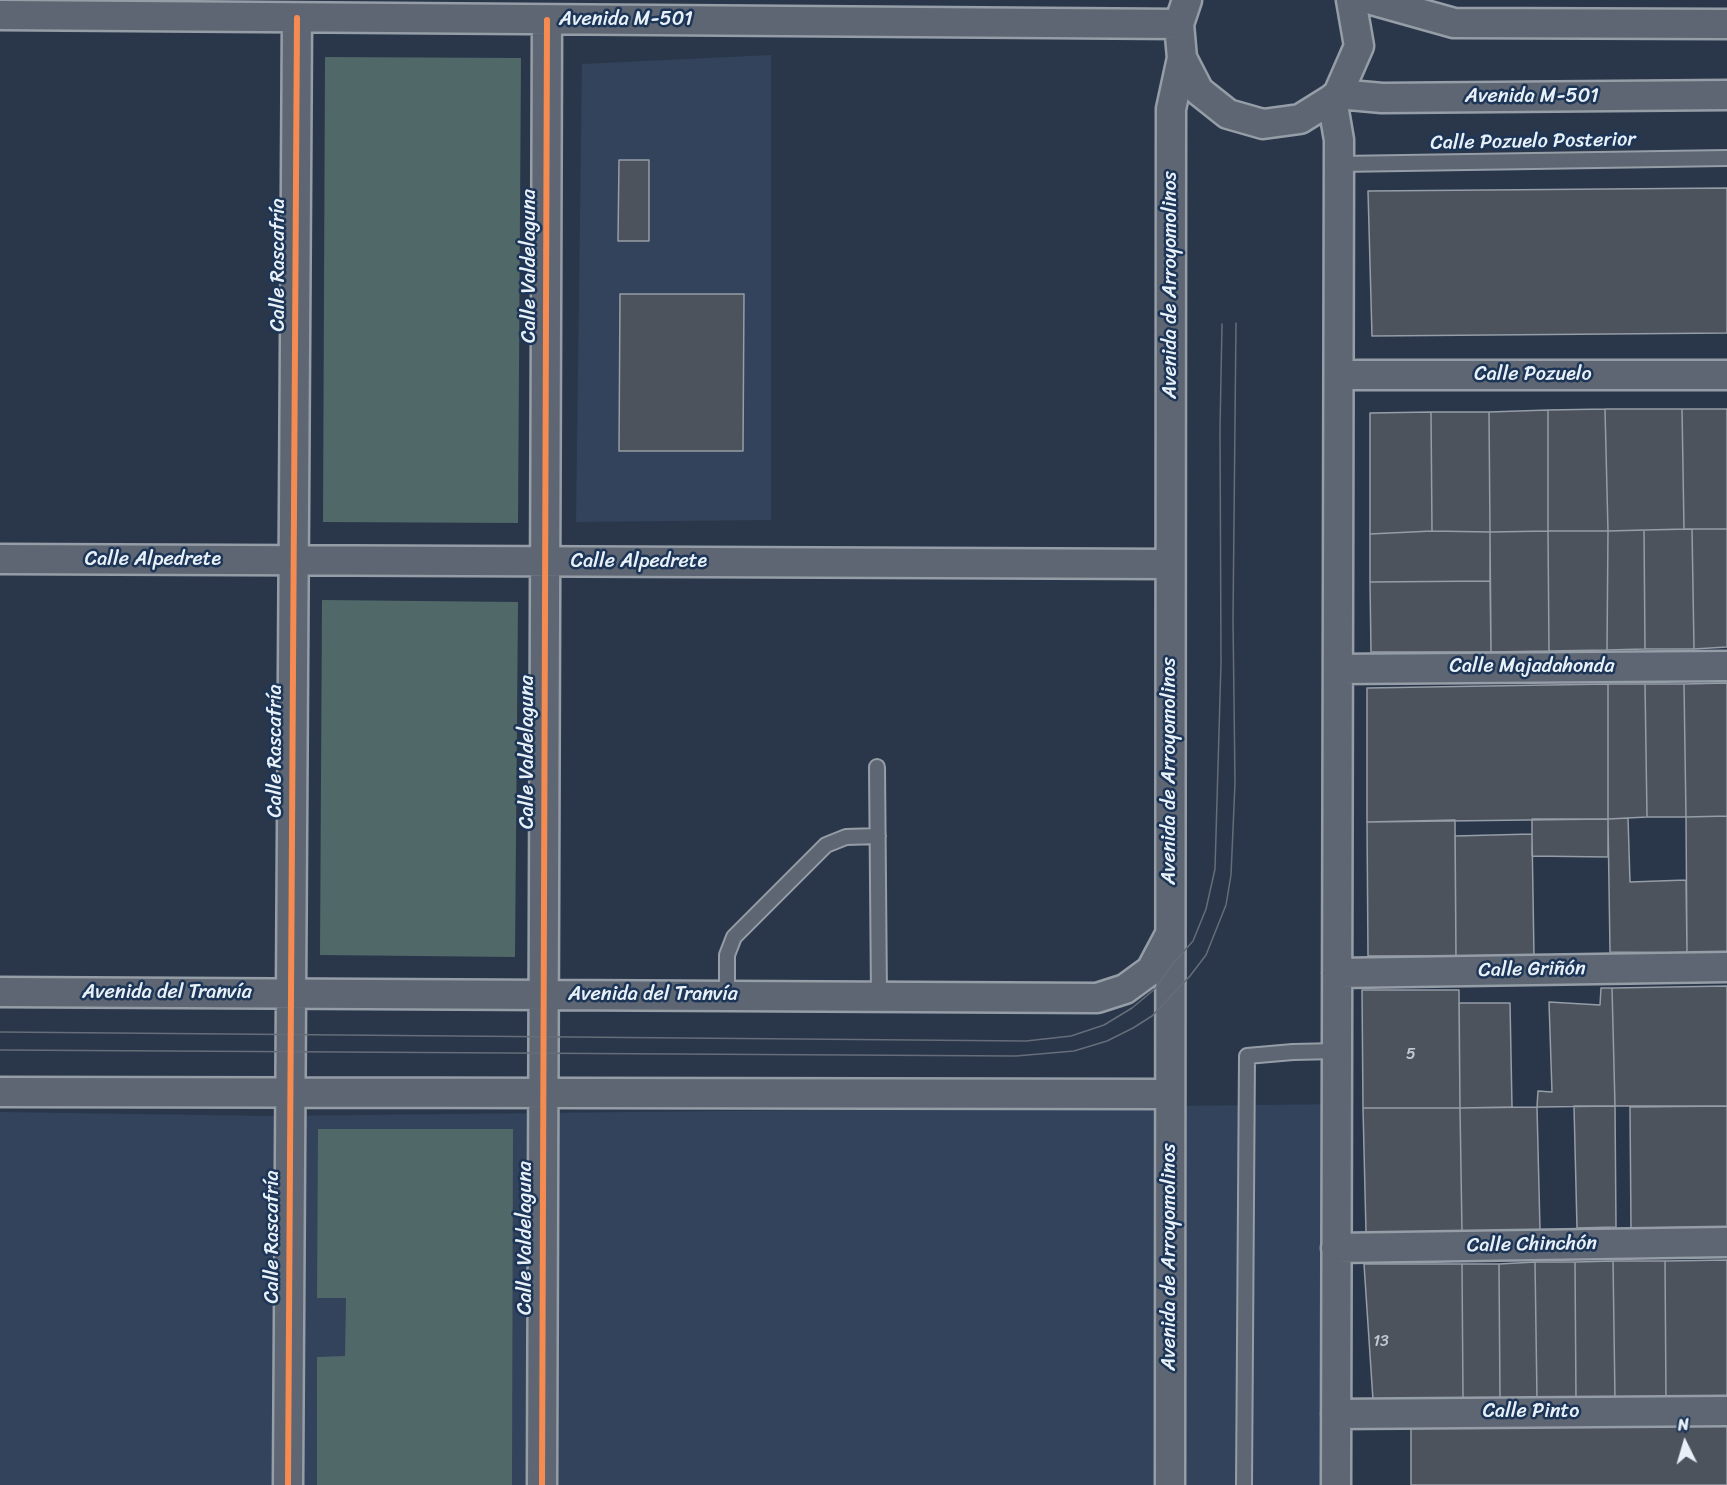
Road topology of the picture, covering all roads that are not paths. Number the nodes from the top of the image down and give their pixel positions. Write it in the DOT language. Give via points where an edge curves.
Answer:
graph roads {
  1 [pos="1351,0"];
  2 [pos="1372,0"];
  3 [pos="1183,12"];
  4 [pos="0,15"];
  5 [pos="297,18"];
  6 [pos="547,20"];
  7 [pos="1727,24"];
  8 [pos="1182,58"];
  9 [pos="1727,95"];
  10 [pos="1335,97"];
  11 [pos="1727,158"];
  12 [pos="1339,164"];
  13 [pos="1339,375"];
  14 [pos="1727,375"];
  15 [pos="0,559"];
  16 [pos="294,561"];
  17 [pos="545,562"];
  18 [pos="1170,564"];
  19 [pos="1727,666"];
  20 [pos="1338,669"];
  21 [pos="877,767"];
  22 [pos="878,836"];
  23 [pos="1170,934"];
  24 [pos="1727,967"];
  25 [pos="1337,972"];
  26 [pos="0,992"];
  27 [pos="291,994"];
  28 [pos="543,995"];
  29 [pos="727,996"];
  30 [pos="879,996"];
  31 [pos="1337,1051"];
  32 [pos="0,1092"];
  33 [pos="290,1092"];
  34 [pos="543,1093"];
  35 [pos="1170,1094"];
  36 [pos="1727,1242"];
  37 [pos="1336,1248"];
  38 [pos="1727,1411"];
  39 [pos="1336,1414"];
  40 [pos="288,1485"];
  41 [pos="542,1485"];
  42 [pos="1170,1485"];
  43 [pos="1244,1485"];
  44 [pos="1336,1485"];
  1 -- 10 [label="street" via="1359,46"];
  2 -- 7 [label="street" via="1454,23"];
  3 -- 6 [label="street, Avenida M-501"];
  3 -- 8 [label="street"];
  4 -- 5 [label="street, Avenida M-501"];
  5 -- 6 [label="street, Avenida M-501"];
  5 -- 16 [label="street, Calle Rascafría"];
  6 -- 17 [label="street, Calle Valdelaguna"];
  8 -- 10 [label="street" via="1198,91 1228,114 1263,124 1300,119"];
  8 -- 18 [label="street, Avenida de Arroyomolinos" via="1171,109"];
  9 -- 10 [label="street, Avenida M-501"];
  10 -- 12 [label="street"];
  11 -- 12 [label="lane, Calle Pozuelo Posterior"];
  12 -- 13 [label="street"];
  13 -- 14 [label="street, Calle Pozuelo"];
  13 -- 20 [label="street"];
  15 -- 16 [label="street, Calle Alpedrete"];
  16 -- 17 [label="street, Calle Alpedrete"];
  16 -- 27 [label="street, Calle Rascafría"];
  17 -- 18 [label="street, Calle Alpedrete"];
  17 -- 28 [label="street, Calle Valdelaguna"];
  18 -- 23 [label="street, Avenida de Arroyomolinos"];
  19 -- 20 [label="street, Calle Majadahonda"];
  20 -- 25 [label="street"];
  21 -- 22 [label="lane"];
  22 -- 29 [label="lane" via="846,837 826,845 734,937 727,955"];
  22 -- 30 [label="lane"];
  23 -- 30 [label="street, Avenida del Tranvía" via="1151,970 1125,989 1097,998"];
  23 -- 35 [label="street, Avenida de Arroyomolinos"];
  24 -- 25 [label="street, Calle Griñón"];
  25 -- 31 [label="street"];
  26 -- 27 [label="street, Avenida del Tranvía"];
  27 -- 28 [label="street, Avenida del Tranvía"];
  27 -- 33 [label="street, Calle Rascafría"];
  28 -- 29 [label="street, Avenida del Tranvía"];
  28 -- 34 [label="street, Calle Valdelaguna"];
  29 -- 30 [label="street, Avenida del Tranvía"];
  31 -- 37 [label="street"];
  31 -- 43 [label="lane" via="1247,1056"];
  32 -- 33 [label="street"];
  33 -- 34 [label="street"];
  33 -- 40 [label="street, Calle Rascafría"];
  34 -- 35 [label="street"];
  34 -- 41 [label="street, Calle Valdelaguna"];
  35 -- 42 [label="street, Avenida de Arroyomolinos"];
  36 -- 37 [label="street, Calle Chinchón"];
  37 -- 39 [label="street"];
  38 -- 39 [label="street, Calle Pinto"];
  39 -- 44 [label="street"];
}
